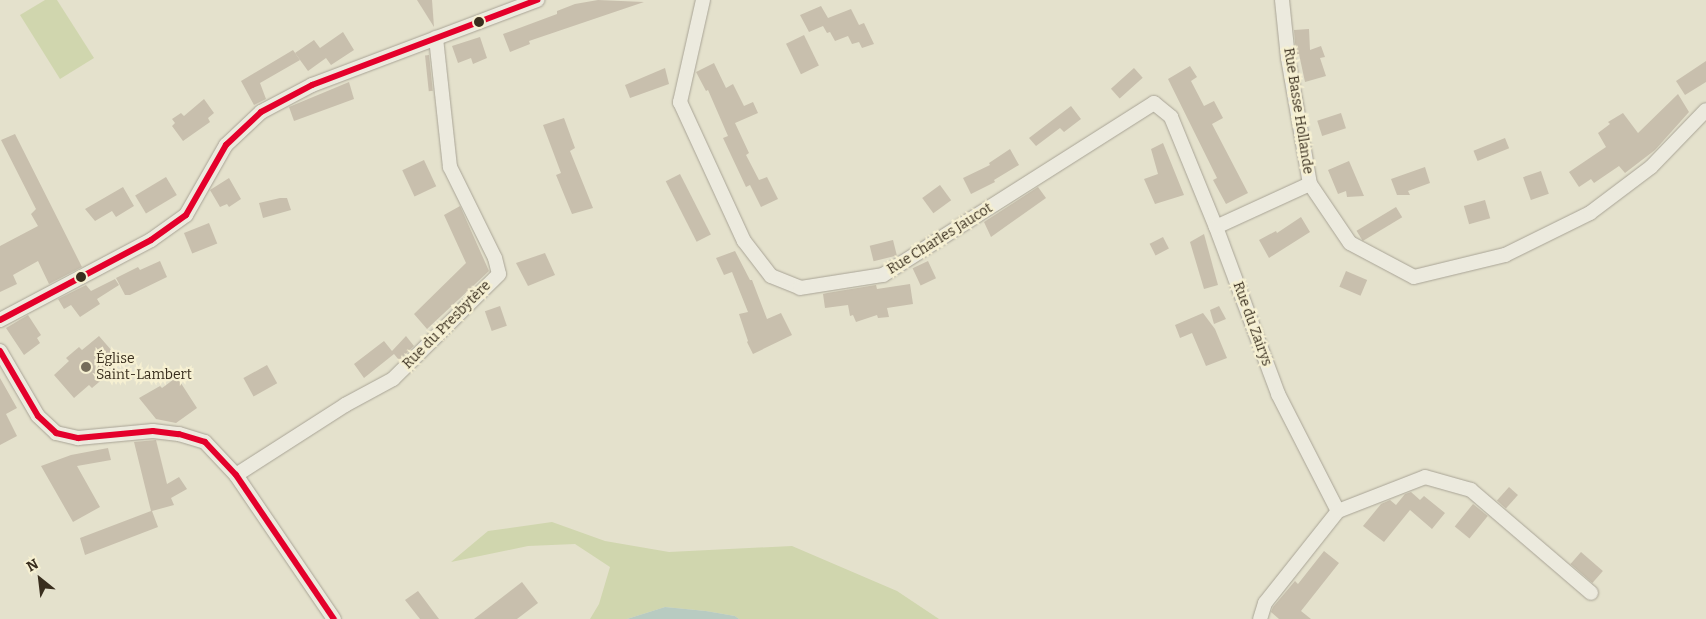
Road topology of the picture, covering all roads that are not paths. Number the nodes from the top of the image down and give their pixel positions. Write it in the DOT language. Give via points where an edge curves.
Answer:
graph roads {
  1 [pos="537,0"];
  2 [pos="703,0"];
  3 [pos="1282,0"];
  4 [pos="436,38"];
  5 [pos="1706,110"];
  6 [pos="1310,184"];
  7 [pos="1216,227"];
  8 [pos="0,320"];
  9 [pos="0,351"];
  10 [pos="236,474"];
  11 [pos="1338,511"];
  12 [pos="1591,592"];
  13 [pos="334,619"];
  14 [pos="1260,619"];
  1 -- 4 [label="street"];
  2 -- 7 [label="street, Rue Charles Jaucot" via="680,102 744,241 771,276 800,288 883,275 1154,103 1171,116"];
  3 -- 6 [label="street, Rue Basse Hollande" via="1288,58"];
  4 -- 8 [label="street" via="312,86 261,112 226,145 186,215 151,240"];
  4 -- 10 [label="street, Rue du Presbytère" via="450,167 495,258 499,274 393,379 345,405"];
  5 -- 6 [label="street, Rue Basse Hollande" via="1651,167 1590,213 1505,255 1414,277 1350,243"];
  6 -- 7 [label="street"];
  7 -- 11 [label="street, Rue du Zairys" via="1278,394"];
  9 -- 10 [label="street" via="38,416 56,433 78,438 153,431 179,434 206,442"];
  10 -- 13 [label="street"];
  11 -- 12 [label="street" via="1425,477 1471,490"];
  11 -- 14 [label="street" via="1265,603"];
}
